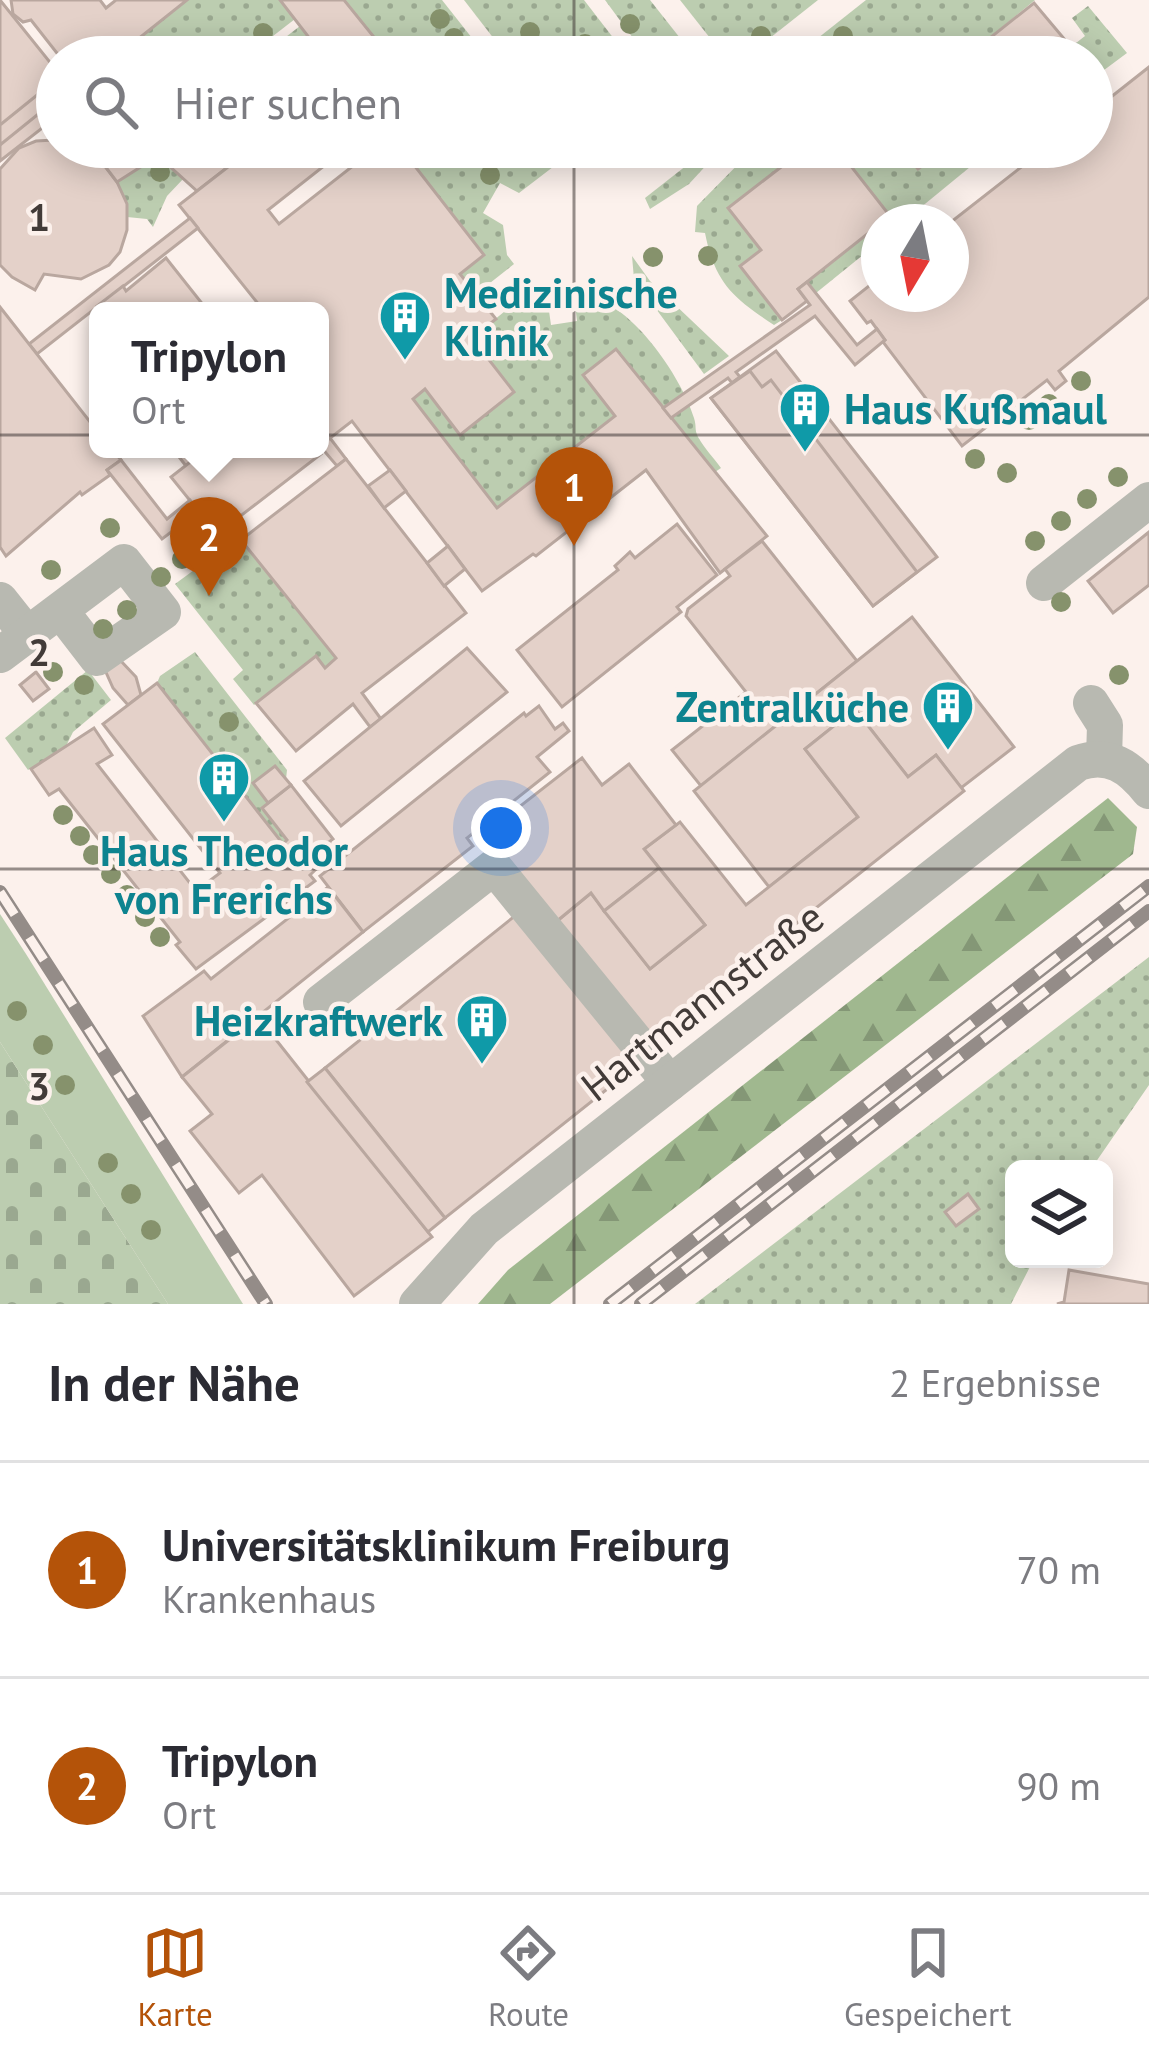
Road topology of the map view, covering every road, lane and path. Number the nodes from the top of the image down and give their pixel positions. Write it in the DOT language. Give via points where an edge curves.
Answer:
graph roads {
  1 [pos="1149,500"];
  2 [pos="1044,583"];
  3 [pos="0,600"];
  4 [pos="60,610"];
  5 [pos="14,645"];
  6 [pos="1091,703"];
  7 [pos="1104,758"];
  8 [pos="1149,791"];
  9 [pos="321,1003"];
  10 [pos="670,1083"];
  11 [pos="417,1304"];
  1 -- 2 [label="street"];
  3 -- 5 [label="street"];
  4 -- 4 [label="street" via="124,562 163,612 97,658"];
  4 -- 5 [label="street"];
  6 -- 7 [label="street" via="1105,725"];
  7 -- 8 [label="street"];
  7 -- 10 [label="street, Hartmannstraße" via="1054,780"];
  9 -- 10 [label="street" via="494,867"];
  10 -- 11 [label="street, Hartmannstraße" via="484,1229"];
}
